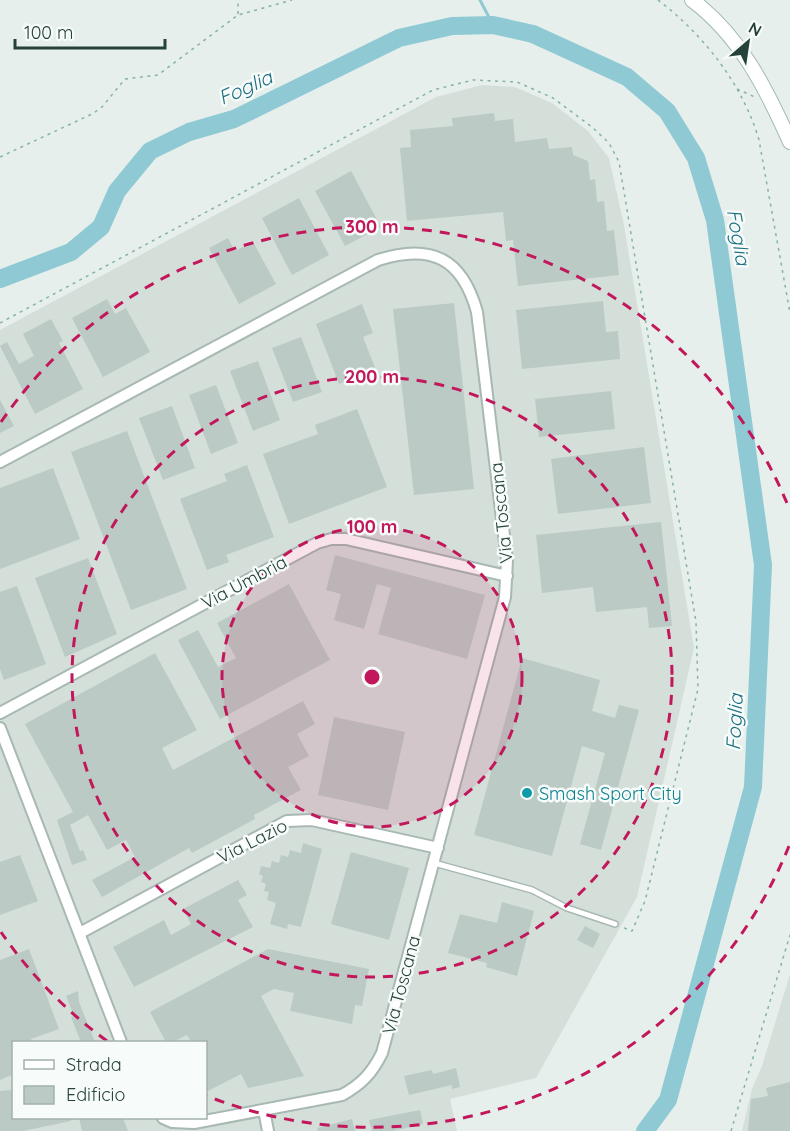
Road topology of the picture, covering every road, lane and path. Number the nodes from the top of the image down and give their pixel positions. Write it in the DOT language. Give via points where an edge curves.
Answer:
graph roads {
  1 [pos="238,0"];
  2 [pos="292,0"];
  3 [pos="658,0"];
  4 [pos="692,0"];
  5 [pos="238,15"];
  6 [pos="790,142"];
  7 [pos="0,157"];
  8 [pos="790,313"];
  9 [pos="0,323"];
  10 [pos="0,462"];
  11 [pos="507,576"];
  12 [pos="0,713"];
  13 [pos="0,728"];
  14 [pos="438,848"];
  15 [pos="434,863"];
  16 [pos="615,924"];
  17 [pos="80,933"];
  18 [pos="790,934"];
  19 [pos="121,1041"];
  20 [pos="264,1110"];
  21 [pos="165,1119"];
  22 [pos="268,1131"];
  23 [pos="731,1131"];
  1 -- 5 [label="path"];
  2 -- 5 [label="path"];
  3 -- 8 [label="path" via="701,38 743,98 752,118"];
  4 -- 6 [label="main road" via="726,31 751,64"];
  5 -- 7 [label="path" via="166,70 149,77 125,79 92,114"];
  9 -- 16 [label="path" via="433,90 473,80 517,82 554,98 609,143 619,162 696,622 698,689 645,900 633,931"];
  10 -- 11 [label="street, Via Toscana" via="378,260 400,253 422,253 443,260 459,272 470,287 477,312"];
  11 -- 12 [label="street, Via Umbria" via="346,539 324,541"];
  11 -- 14 [label="street, Via Toscana" via="505,597"];
  13 -- 17 [label="street"];
  14 -- 15 [label="street, Via Toscana"];
  14 -- 17 [label="street, Via Lazio" via="312,820 287,821"];
  15 -- 16 [label="lane" via="532,890 567,908"];
  15 -- 20 [label="street, Via Toscana" via="382,1053 372,1072 359,1086 342,1095"];
  17 -- 19 [label="street"];
  18 -- 23 [label="path"];
  20 -- 21 [label="street, Via Toscana" via="194,1123"];
  20 -- 22 [label="street"];
}
